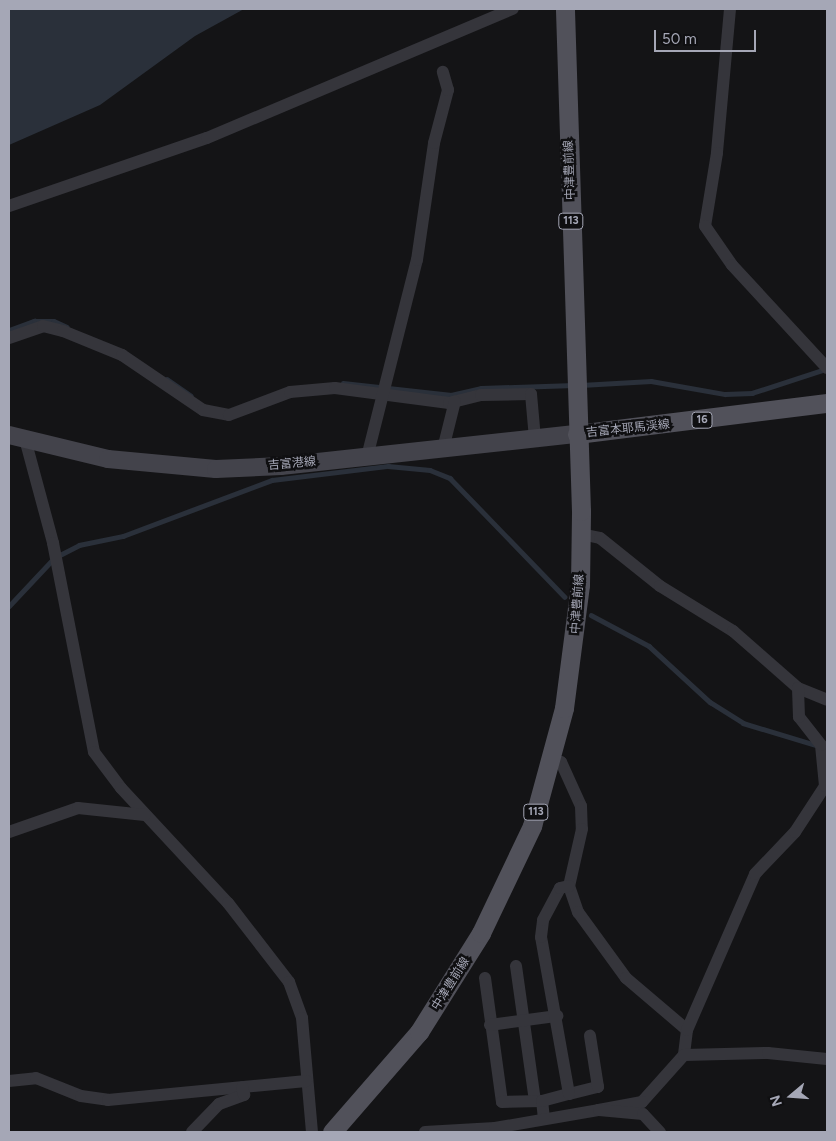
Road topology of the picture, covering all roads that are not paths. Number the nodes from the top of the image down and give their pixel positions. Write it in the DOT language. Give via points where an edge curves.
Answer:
graph roads {
  1 [pos="513,9"];
  2 [pos="565,9"];
  3 [pos="730,9"];
  4 [pos="443,72"];
  5 [pos="9,206"];
  6 [pos="9,338"];
  7 [pos="827,368"];
  8 [pos="383,395"];
  9 [pos="454,401"];
  10 [pos="827,403"];
  11 [pos="577,434"];
  12 [pos="17,437"];
  13 [pos="535,439"];
  14 [pos="443,449"];
  15 [pos="367,457"];
  16 [pos="581,534"];
  17 [pos="798,688"];
  18 [pos="827,700"];
  19 [pos="552,761"];
  20 [pos="146,815"];
  21 [pos="9,832"];
  22 [pos="569,886"];
  23 [pos="516,966"];
  24 [pos="484,978"];
  25 [pos="557,1016"];
  26 [pos="523,1021"];
  27 [pos="490,1025"];
  28 [pos="687,1030"];
  29 [pos="590,1036"];
  30 [pos="684,1055"];
  31 [pos="827,1059"];
  32 [pos="9,1081"];
  33 [pos="306,1081"];
  34 [pos="242,1087"];
  35 [pos="569,1094"];
  36 [pos="538,1101"];
  37 [pos="599,1110"];
  38 [pos="544,1119"];
  39 [pos="488,1130"];
  40 [pos="192,1132"];
  41 [pos="312,1132"];
  42 [pos="332,1132"];
  43 [pos="425,1132"];
  44 [pos="660,1132"];
  1 -- 5 [label="street" via="207,138"];
  2 -- 11 [label="main road, 中津豊前線 / 113"];
  3 -- 7 [label="street" via="717,154 705,226 732,265"];
  4 -- 8 [label="street" via="448,90 434,143 417,260"];
  6 -- 8 [label="street" via="42,326 63,331 122,355 203,410 229,415 290,392 335,388"];
  8 -- 9 [label="street"];
  8 -- 15 [label="street"];
  9 -- 13 [label="street" via="531,394"];
  9 -- 14 [label="street"];
  10 -- 11 [label="main road, 吉富本耶馬渓線 / 16"];
  11 -- 13 [label="main road, 吉富港線"];
  11 -- 16 [label="main road, 中津豊前線 / 113"];
  12 -- 15 [label="main road, 吉富港線" via="108,459 216,469"];
  12 -- 20 [label="street" via="53,543 88,733 105,770"];
  13 -- 14 [label="main road, 吉富港線"];
  14 -- 15 [label="main road, 吉富港線"];
  16 -- 17 [label="street" via="600,538 660,586 733,631"];
  16 -- 19 [label="main road, 中津豊前線 / 113" via="574,650"];
  17 -- 18 [label="street"];
  17 -- 28 [label="street" via="799,717 822,745 825,786 796,832 755,874"];
  19 -- 22 [label="street" via="561,762 581,806 582,829"];
  19 -- 42 [label="main road, 中津豊前線 / 113" via="508,882 454,983 420,1032"];
  20 -- 21 [label="street" via="78,808"];
  20 -- 33 [label="street" via="228,903 289,982 302,1018"];
  22 -- 25 [label="street" via="560,888 543,920 541,937"];
  22 -- 28 [label="street" via="578,912 626,978"];
  23 -- 26 [label="street"];
  24 -- 27 [label="street"];
  25 -- 26 [label="street"];
  25 -- 35 [label="street"];
  26 -- 27 [label="street"];
  26 -- 36 [label="street"];
  27 -- 36 [label="street" via="502,1102"];
  28 -- 30 [label="street"];
  29 -- 35 [label="street" via="598,1087"];
  30 -- 31 [label="street" via="768,1053"];
  30 -- 37 [label="street" via="642,1102"];
  32 -- 34 [label="street" via="36,1078 82,1096 108,1100"];
  33 -- 34 [label="street"];
  33 -- 41 [label="street"];
  34 -- 40 [label="street" via="244,1095 219,1104"];
  35 -- 36 [label="street"];
  36 -- 38 [label="street"];
  37 -- 38 [label="street"];
  37 -- 44 [label="street" via="643,1114"];
  38 -- 39 [label="street"];
  39 -- 43 [label="street"];
}
